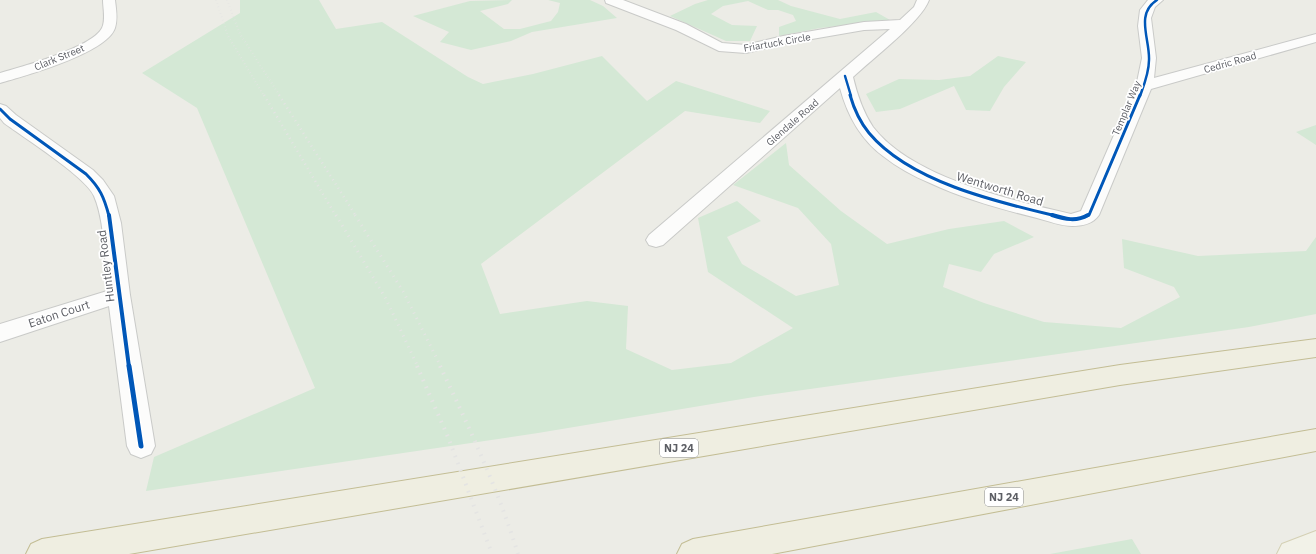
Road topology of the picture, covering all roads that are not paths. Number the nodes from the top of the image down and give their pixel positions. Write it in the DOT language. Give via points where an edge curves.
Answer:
graph roads {
  1 [pos="109,0"];
  2 [pos="611,0"];
  3 [pos="923,0"];
  4 [pos="1156,0"];
  5 [pos="904,24"];
  6 [pos="1316,38"];
  7 [pos="845,76"];
  8 [pos="0,78"];
  9 [pos="1144,86"];
  10 [pos="0,109"];
  11 [pos="1082,219"];
  12 [pos="656,240"];
  13 [pos="119,295"];
  14 [pos="0,333"];
  15 [pos="1316,348"];
  16 [pos="1316,440"];
  17 [pos="141,446"];
  18 [pos="1316,546"];
  19 [pos="42,554"];
  20 [pos="693,554"];
  21 [pos="1293,554"];
  1 -- 8 [label="street, Clark Street" via="110,24 108,30 99,38 74,53"];
  2 -- 5 [label="street, Friartuck Circle" via="681,27 720,47 746,49 864,26"];
  3 -- 5 [label="street, Glendale Road" via="920,8"];
  4 -- 9 [label="street, Templar Way" via="1148,7 1144,19 1149,56 1149,69"];
  5 -- 7 [label="street, Glendale Road"];
  6 -- 9 [label="street, Cedric Road"];
  7 -- 11 [label="street, Wentworth Road" via="851,99 863,123 887,150 903,161 985,198 1071,220"];
  7 -- 12 [label="street, Glendale Road"];
  9 -- 11 [label="street, Templar Way" via="1089,215"];
  10 -- 13 [label="street, Huntley Road" via="86,174 104,196 111,223"];
  13 -- 14 [label="street, Eaton Court"];
  13 -- 17 [label="street, Huntley Road"];
  15 -- 19 [label="highway, NJ 24" via="1120,375"];
  16 -- 20 [label="highway, NJ 24"];
  18 -- 21 [label="main road"];
}
